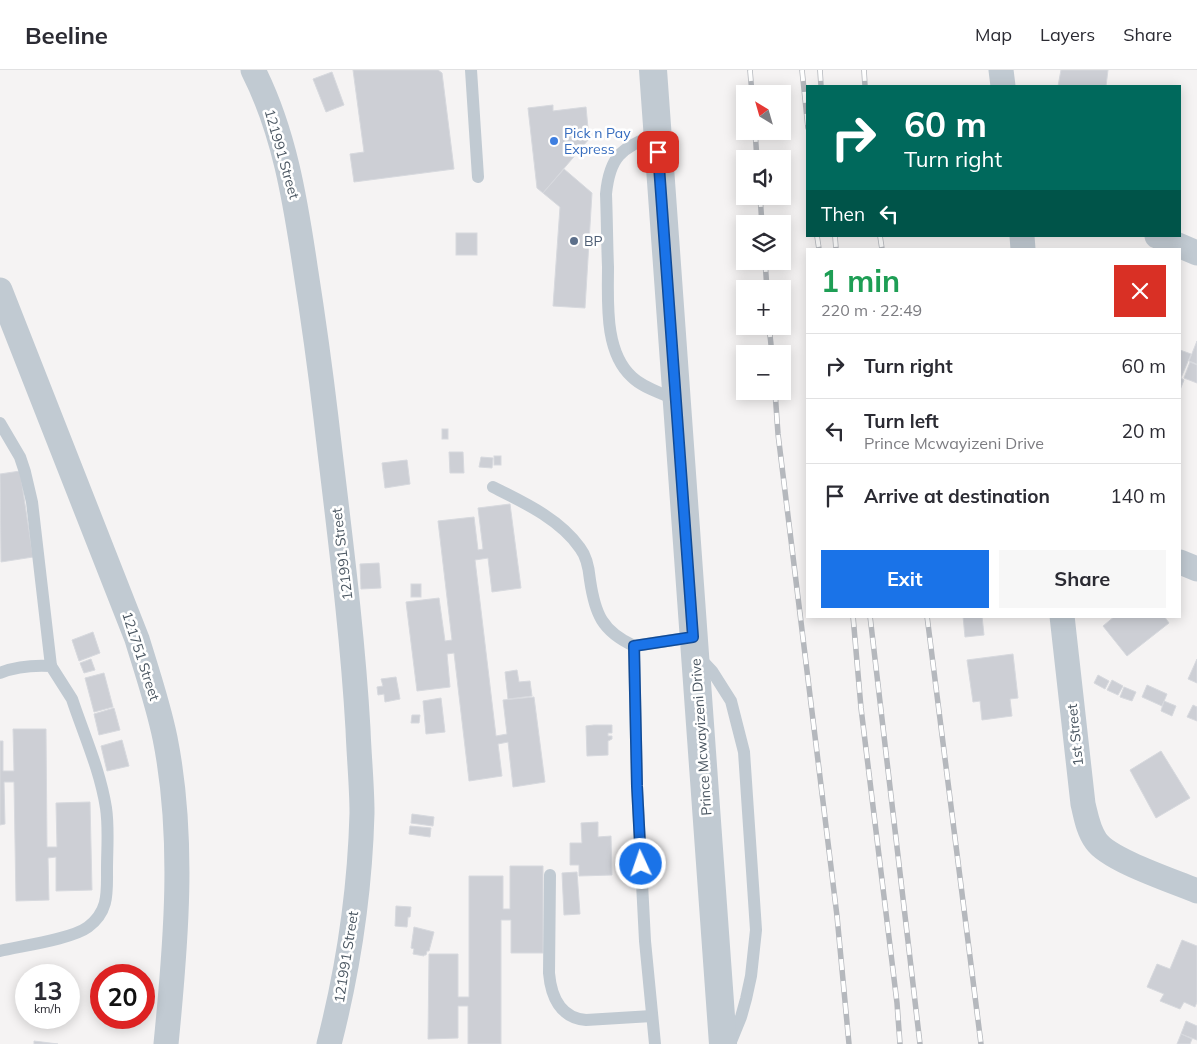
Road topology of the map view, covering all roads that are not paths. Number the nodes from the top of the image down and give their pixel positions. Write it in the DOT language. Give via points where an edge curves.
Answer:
graph roads {
  1 [pos="471,70"];
  2 [pos="653,70"];
  3 [pos="1001,70"];
  4 [pos="261,77"];
  5 [pos="1003,85"];
  6 [pos="657,133"];
  7 [pos="478,177"];
  8 [pos="1158,237"];
  9 [pos="1197,253"];
  10 [pos="3,306"];
  11 [pos="676,400"];
  12 [pos="0,423"];
  13 [pos="493,487"];
  14 [pos="1181,562"];
  15 [pos="1197,570"];
  16 [pos="1062,618"];
  17 [pos="694,645"];
  18 [pos="634,646"];
  19 [pos="51,666"];
  20 [pos="0,673"];
  21 [pos="550,875"];
  22 [pos="1197,891"];
  23 [pos="0,951"];
  24 [pos="652,1016"];
  25 [pos="166,1044"];
  26 [pos="329,1044"];
  27 [pos="655,1044"];
  28 [pos="723,1044"];
  29 [pos="730,1044"];
  1 -- 7 [label="lane"];
  2 -- 6 [label="street, Prince Mcwayizeni Drive"];
  3 -- 5 [label="street"];
  4 -- 26 [label="street, 121991 Street" via="296,205 313,317 356,690 362,812 358,873 340,999"];
  6 -- 11 [label="street, Prince Mcwayizeni Drive"];
  6 -- 11 [label="lane" via="623,151 609,175 606,194 609,324 614,347 631,377"];
  8 -- 9 [label="street"];
  10 -- 25 [label="street, 121751 Street" via="137,639 165,739 176,830 173,968"];
  11 -- 17 [label="street, Prince Mcwayizeni Drive"];
  12 -- 19 [label="lane" via="20,458 32,502"];
  13 -- 18 [label="lane" via="530,505 579,547 588,567 592,595 603,624"];
  14 -- 15 [label="street"];
  16 -- 22 [label="street, 1st Street" via="1083,804 1096,841 1119,858"];
  17 -- 18 [label="lane"];
  17 -- 28 [label="street, Prince Mcwayizeni Drive"];
  17 -- 29 [label="lane" via="728,696 744,752 756,930 746,998"];
  18 -- 24 [label="lane" via="637,786"];
  19 -- 20 [label="lane" via="24,666"];
  19 -- 23 [label="lane" via="72,699 96,766 106,809 107,900 100,914 84,930"];
  21 -- 24 [label="lane" via="549,973 556,1002 578,1020"];
  24 -- 27 [label="lane"];
}
